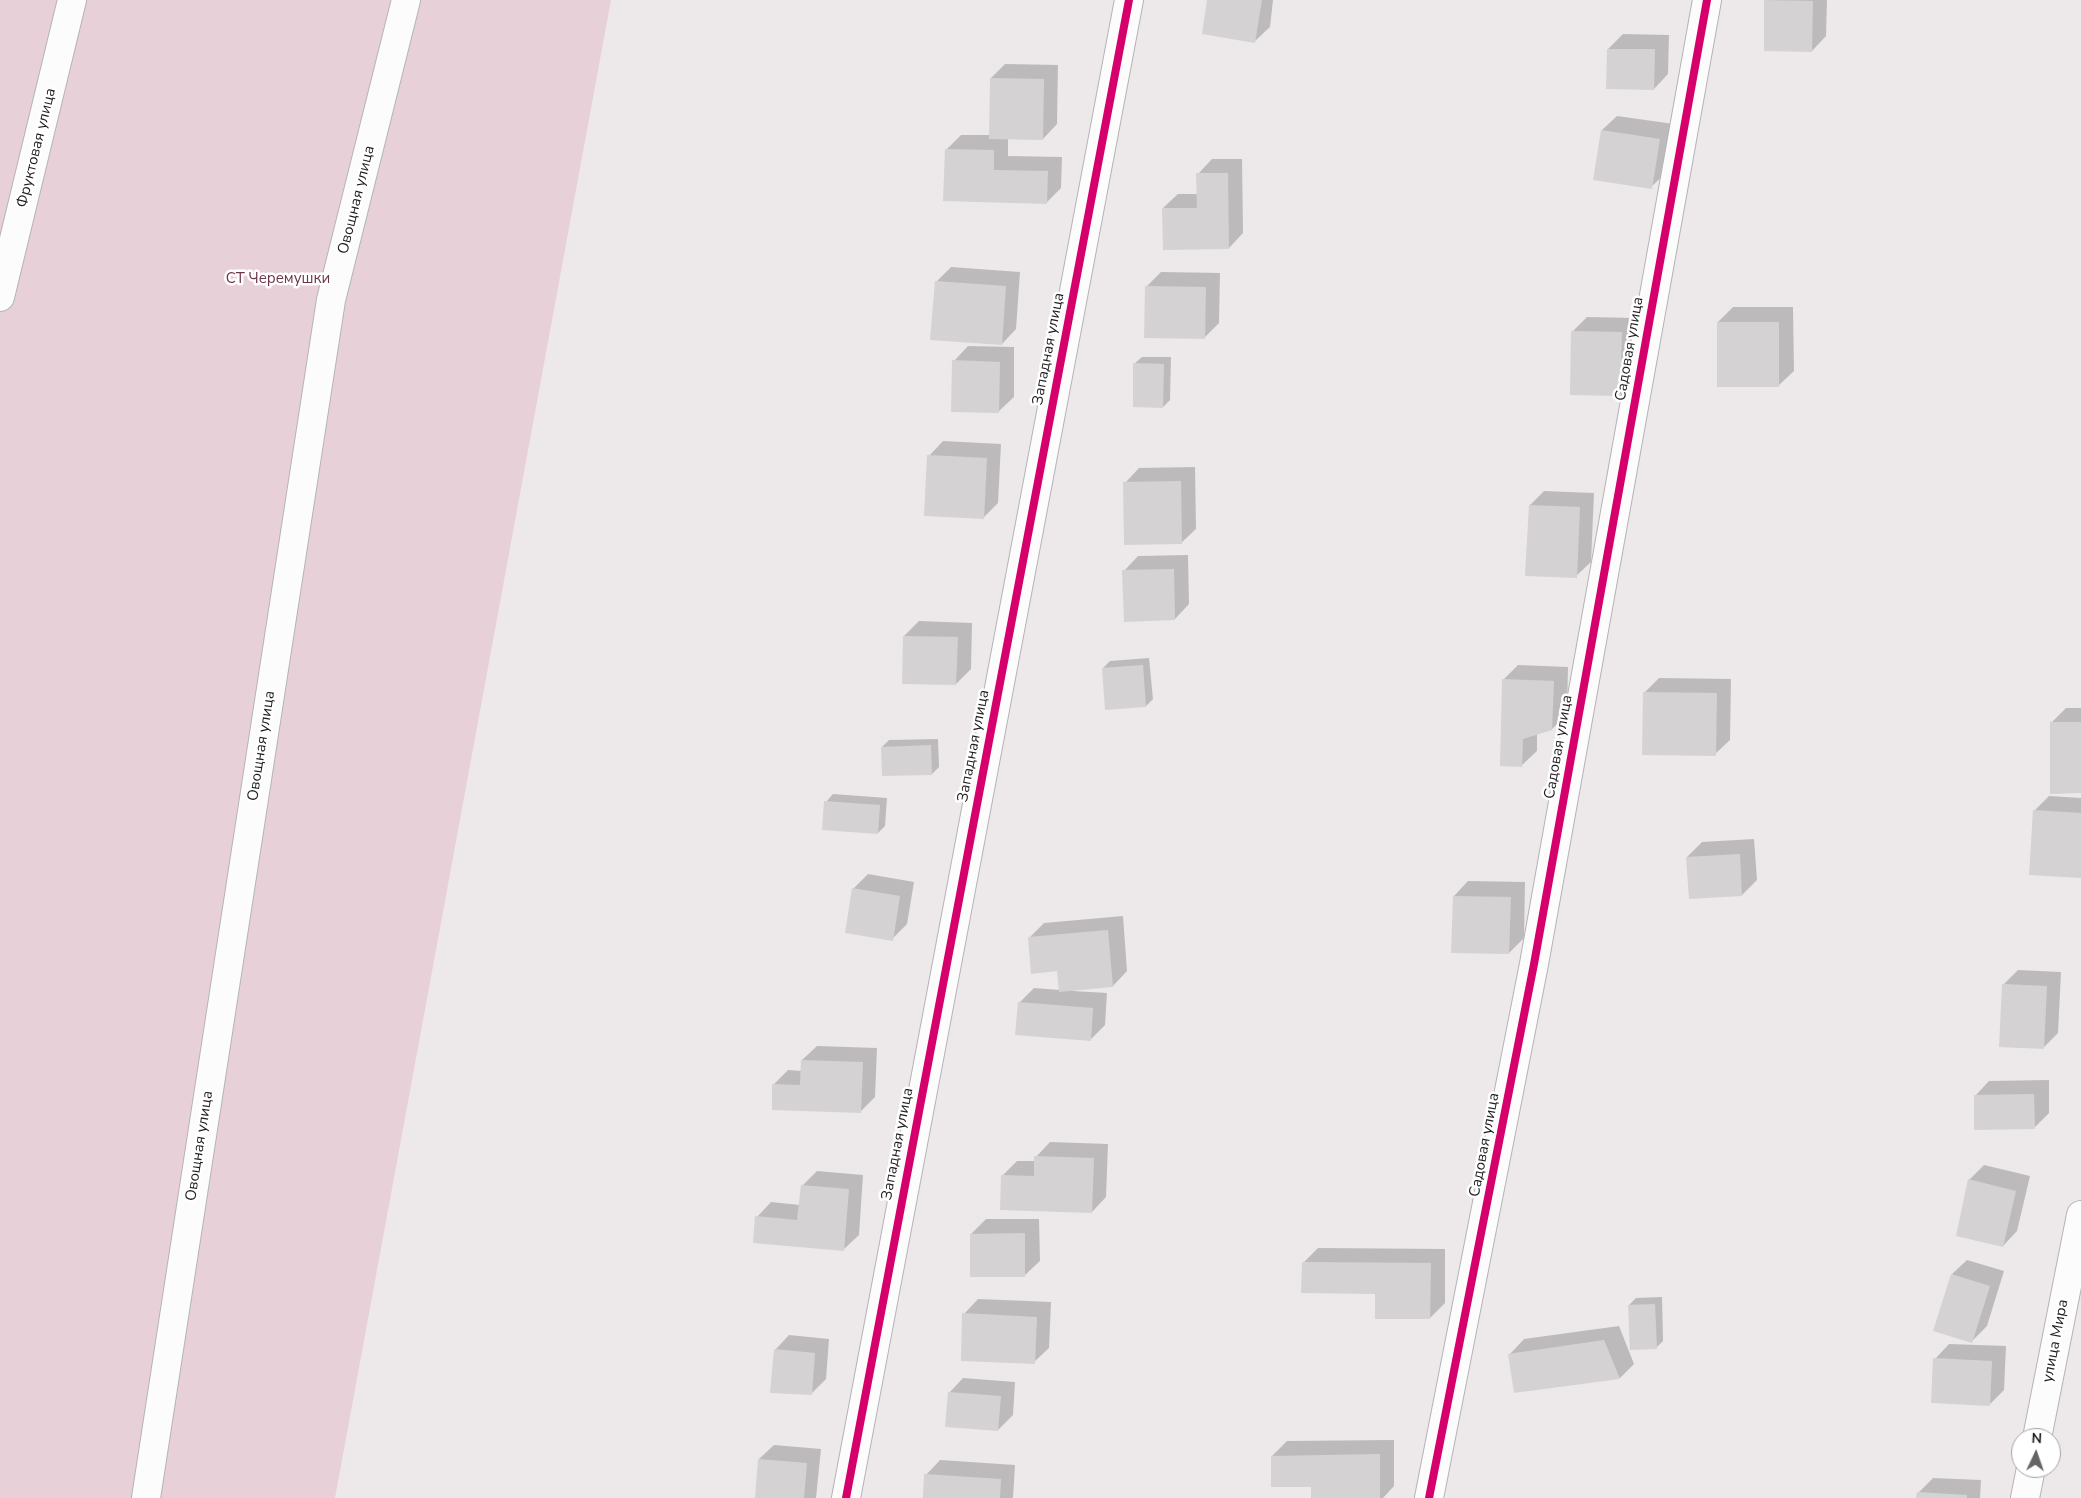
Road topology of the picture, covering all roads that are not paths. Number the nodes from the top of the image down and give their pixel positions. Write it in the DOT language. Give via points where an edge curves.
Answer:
graph roads {
  1 [pos="72,0"];
  2 [pos="406,0"];
  3 [pos="1129,0"];
  4 [pos="1707,0"];
  5 [pos="0,297"];
  6 [pos="2081,1215"];
  7 [pos="2039,1428"];
  8 [pos="2029,1478"];
  9 [pos="146,1498"];
  10 [pos="846,1498"];
  11 [pos="1429,1498"];
  12 [pos="2025,1498"];
  1 -- 5 [label="street, Фруктовая улица"];
  2 -- 9 [label="street, Овощная улица" via="332,300"];
  3 -- 10 [label="street, Западная улица"];
  4 -- 11 [label="street, Садовая улица" via="1534,964"];
  6 -- 7 [label="street, улица Мира"];
  8 -- 12 [label="street"];
}
